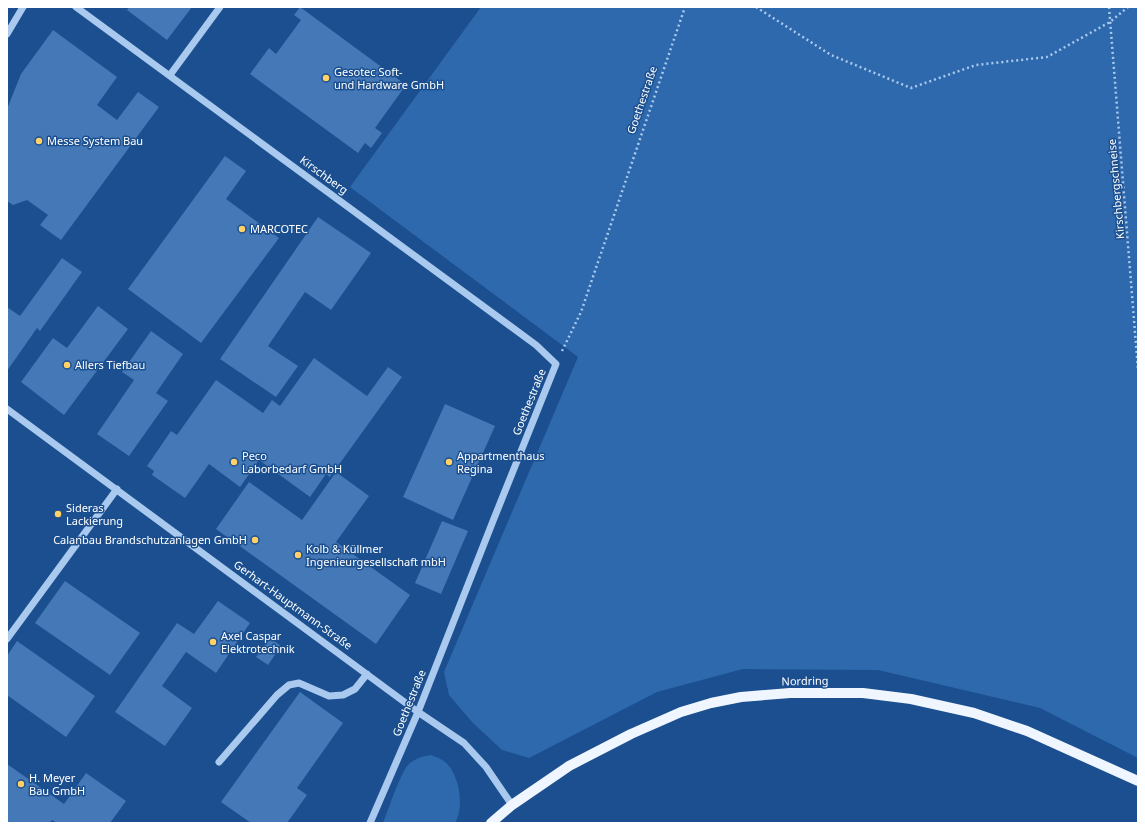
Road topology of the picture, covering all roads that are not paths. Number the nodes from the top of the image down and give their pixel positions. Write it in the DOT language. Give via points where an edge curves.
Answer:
graph roads {
  1 [pos="23,7"];
  2 [pos="76,7"];
  3 [pos="220,7"];
  4 [pos="7,34"];
  5 [pos="170,75"];
  6 [pos="556,364"];
  7 [pos="7,409"];
  8 [pos="117,489"];
  9 [pos="7,639"];
  10 [pos="367,674"];
  11 [pos="418,712"];
  12 [pos="219,762"];
  13 [pos="1138,781"];
  14 [pos="512,805"];
  15 [pos="370,823"];
  16 [pos="491,823"];
  1 -- 4 [label="street"];
  2 -- 5 [label="street, Kirschberg"];
  3 -- 5 [label="street"];
  5 -- 6 [label="street, Kirschberg" via="530,341"];
  6 -- 11 [label="street, Goethestraße"];
  7 -- 8 [label="street, Gerhart-Hauptmann-Straße"];
  8 -- 9 [label="street"];
  8 -- 10 [label="street, Gerhart-Hauptmann-Straße"];
  10 -- 11 [label="street, Gerhart-Hauptmann-Straße"];
  10 -- 12 [label="street" via="356,689 343,695 329,696 298,683 289,685 277,695"];
  11 -- 14 [label="street, Gerhart-Hauptmann-Straße" via="464,743 486,767"];
  11 -- 15 [label="street, Goethestraße"];
  13 -- 14 [label="main road, Nordring" via="1027,731 974,713 912,699 863,693 790,693 741,697 681,712 569,766"];
  14 -- 16 [label="main road, Nordring"];
}
